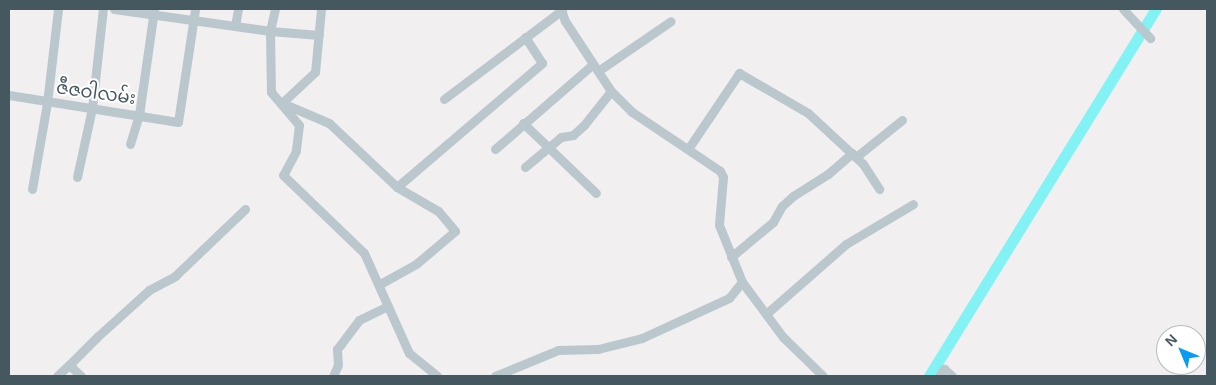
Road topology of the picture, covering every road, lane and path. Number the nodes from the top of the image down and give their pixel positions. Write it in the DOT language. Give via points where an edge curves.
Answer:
graph roads {
  1 [pos="58,9"];
  2 [pos="103,9"];
  3 [pos="114,9"];
  4 [pos="195,9"];
  5 [pos="238,9"];
  6 [pos="275,9"];
  7 [pos="322,9"];
  8 [pos="1123,9"];
  9 [pos="561,10"];
  10 [pos="154,11"];
  11 [pos="193,20"];
  12 [pos="671,21"];
  13 [pos="235,26"];
  14 [pos="270,31"];
  15 [pos="319,35"];
  16 [pos="524,37"];
  17 [pos="1150,38"];
  18 [pos="596,68"];
  19 [pos="611,91"];
  20 [pos="9,96"];
  21 [pos="444,100"];
  22 [pos="48,102"];
  23 [pos="282,103"];
  24 [pos="92,108"];
  25 [pos="138,116"];
  26 [pos="902,120"];
  27 [pos="523,123"];
  28 [pos="130,144"];
  29 [pos="548,147"];
  30 [pos="495,149"];
  31 [pos="688,149"];
  32 [pos="854,155"];
  33 [pos="525,167"];
  34 [pos="77,177"];
  35 [pos="397,187"];
  36 [pos="32,189"];
  37 [pos="879,189"];
  38 [pos="596,193"];
  39 [pos="913,204"];
  40 [pos="245,209"];
  41 [pos="731,257"];
  42 [pos="742,282"];
  43 [pos="380,284"];
  44 [pos="388,306"];
  45 [pos="766,314"];
  46 [pos="69,365"];
  47 [pos="57,376"];
  48 [pos="81,376"];
  49 [pos="333,376"];
  50 [pos="437,376"];
  51 [pos="494,376"];
  52 [pos="823,376"];
  53 [pos="939,376"];
  54 [pos="952,376"];
  1 -- 22 [label="street"];
  2 -- 24 [label="street"];
  3 -- 10 [label="street"];
  4 -- 11 [label="street"];
  5 -- 13 [label="street"];
  6 -- 14 [label="street"];
  7 -- 15 [label="street"];
  8 -- 17 [label="street"];
  9 -- 16 [label="street"];
  9 -- 18 [label="street"];
  10 -- 11 [label="street"];
  10 -- 25 [label="street"];
  11 -- 13 [label="street"];
  11 -- 25 [label="street, ဇီဇဝါလမ်း" via="178,122"];
  12 -- 18 [label="street"];
  13 -- 14 [label="street"];
  14 -- 15 [label="street"];
  14 -- 23 [label="street" via="271,92"];
  15 -- 23 [label="street" via="314,72"];
  16 -- 21 [label="street"];
  16 -- 35 [label="street" via="542,64"];
  18 -- 19 [label="street"];
  18 -- 27 [label="street"];
  19 -- 29 [label="street" via="584,125"];
  19 -- 31 [label="street" via="632,112"];
  20 -- 22 [label="street, ဇီဇဝါလမ်း"];
  22 -- 24 [label="street, ဇီဇဝါလမ်း"];
  22 -- 36 [label="street"];
  23 -- 35 [label="street" via="329,123"];
  23 -- 43 [label="street" via="299,125 296,151 283,175 364,253"];
  24 -- 25 [label="street, ဇီဇဝါလမ်း"];
  24 -- 34 [label="street"];
  25 -- 28 [label="street"];
  26 -- 32 [label="street"];
  27 -- 29 [label="street"];
  27 -- 30 [label="street"];
  29 -- 33 [label="street"];
  29 -- 38 [label="street"];
  31 -- 32 [label="street" via="739,73 808,114"];
  31 -- 41 [label="street" via="723,177 719,225"];
  32 -- 37 [label="street"];
  32 -- 41 [label="street" via="793,196 782,206 773,222"];
  35 -- 43 [label="street" via="438,211 455,231 416,264"];
  39 -- 45 [label="street" via="846,244"];
  40 -- 46 [label="street" via="175,276 149,290"];
  41 -- 42 [label="street"];
  42 -- 45 [label="street"];
  42 -- 51 [label="street" via="729,298 642,338 598,349 558,350"];
  43 -- 44 [label="street"];
  44 -- 49 [label="street" via="359,320 337,349 338,365"];
  44 -- 50 [label="street" via="409,353"];
  45 -- 52 [label="street" via="783,337"];
  46 -- 47 [label="street"];
  46 -- 48 [label="street"];
  53 -- 54 [label="street" via="944,369"];
}
